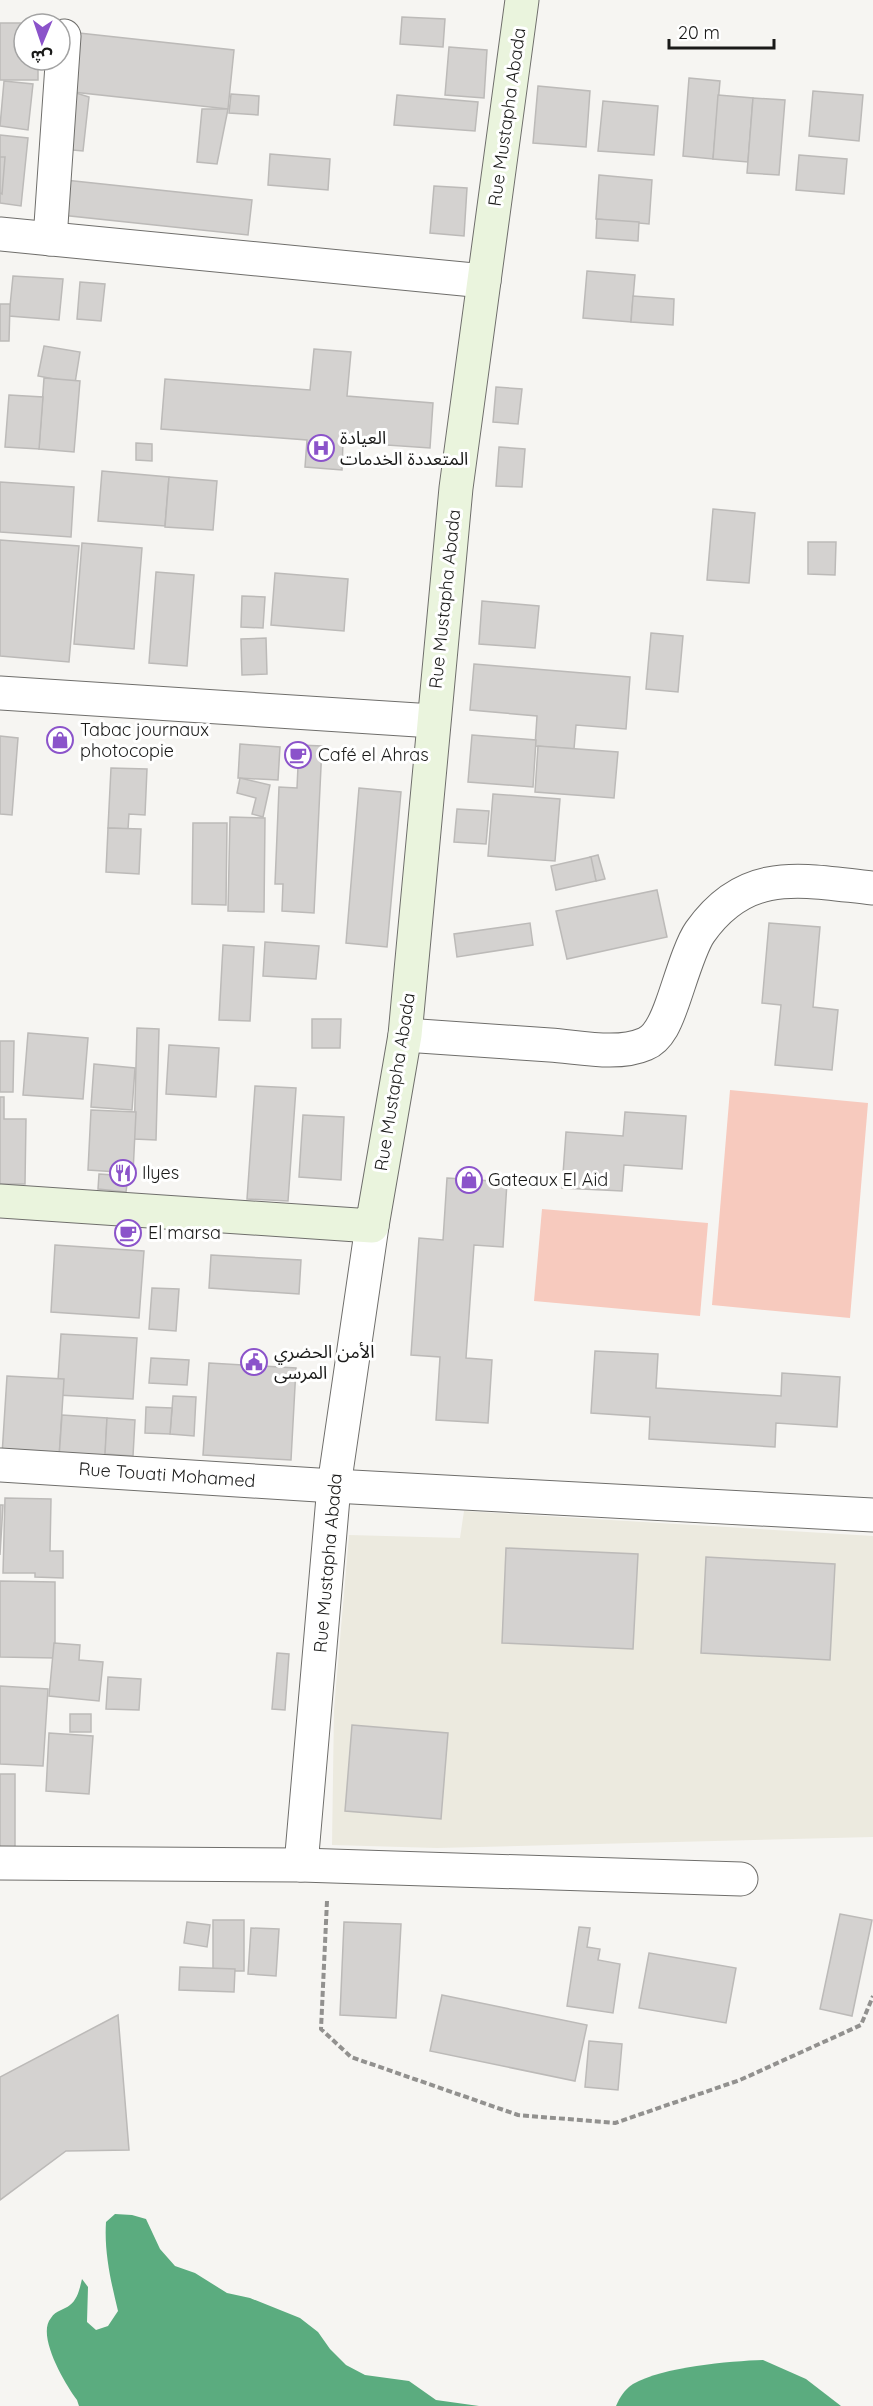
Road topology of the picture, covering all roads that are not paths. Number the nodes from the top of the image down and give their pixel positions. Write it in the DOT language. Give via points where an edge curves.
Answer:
graph roads {
  1 [pos="522,0"];
  2 [pos="62,72"];
  3 [pos="0,234"];
  4 [pos="50,239"];
  5 [pos="484,281"];
  6 [pos="0,693"];
  7 [pos="433,721"];
  8 [pos="873,888"];
  9 [pos="405,1035"];
  10 [pos="0,1201"];
  11 [pos="372,1226"];
  12 [pos="0,1465"];
  13 [pos="334,1486"];
  14 [pos="873,1515"];
  15 [pos="0,1863"];
  16 [pos="301,1865"];
  17 [pos="741,1879"];
  1 -- 5 [label="main road, Rue Mustapha Abada"];
  2 -- 4 [label="street"];
  3 -- 4 [label="street"];
  4 -- 5 [label="street"];
  5 -- 7 [label="main road, Rue Mustapha Abada" via="456,488"];
  6 -- 7 [label="street"];
  7 -- 9 [label="main road, Rue Mustapha Abada"];
  8 -- 9 [label="street" via="791,879 765,883 737,896 699,933 666,1020 646,1044 611,1050"];
  9 -- 11 [label="main road, Rue Mustapha Abada"];
  10 -- 11 [label="main road"];
  11 -- 13 [label="street, Rue Mustapha Abada"];
  12 -- 13 [label="street, Rue Touati Mohamed"];
  13 -- 14 [label="street, Rue Touati Mohamed"];
  13 -- 16 [label="street, Rue Mustapha Abada"];
  15 -- 16 [label="street"];
  16 -- 17 [label="street"];
}
